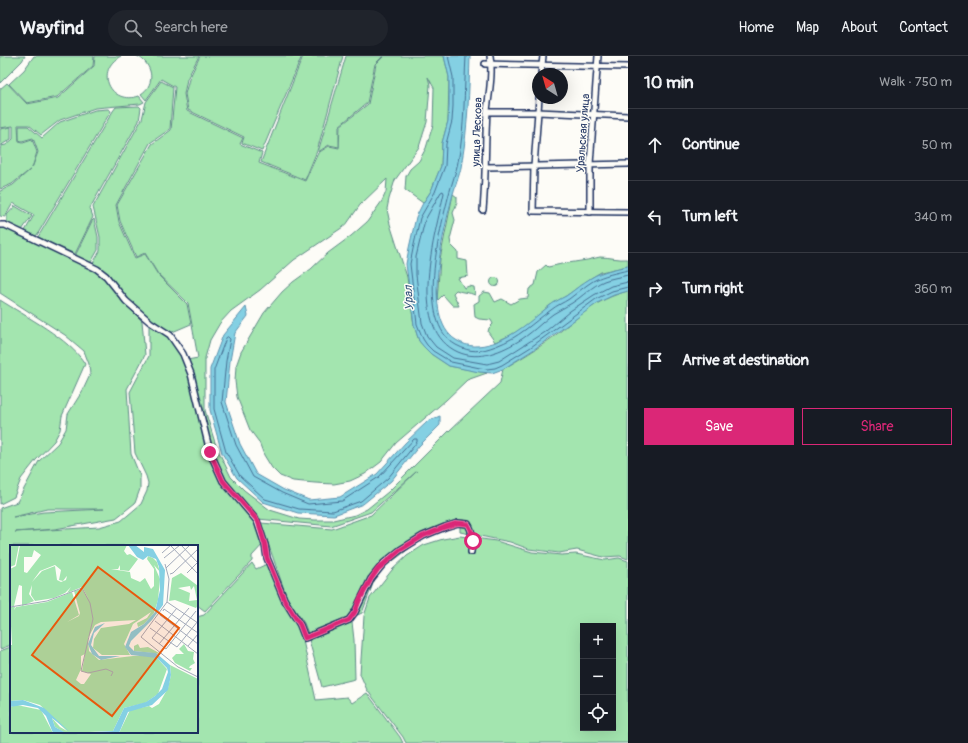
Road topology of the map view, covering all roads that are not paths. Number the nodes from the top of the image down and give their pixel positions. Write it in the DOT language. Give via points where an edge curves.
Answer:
graph roads {
  1 [pos="490,56"];
  2 [pos="543,56"];
  3 [pos="598,56"];
  4 [pos="485,64"];
  5 [pos="491,65"];
  6 [pos="542,65"];
  7 [pos="597,67"];
  8 [pos="542,68"];
  9 [pos="628,68"];
  10 [pos="539,104"];
  11 [pos="487,112"];
  12 [pos="538,112"];
  13 [pos="594,114"];
  14 [pos="628,116"];
  15 [pos="590,164"];
  16 [pos="628,164"];
  17 [pos="534,166"];
  18 [pos="486,167"];
  19 [pos="483,210"];
  20 [pos="590,212"];
  21 [pos="628,212"];
  22 [pos="0,225"];
  23 [pos="471,552"];
  1 -- 5 [label="street, улица Лескова"];
  2 -- 6 [label="street"];
  3 -- 7 [label="street, Уральская улица"];
  4 -- 5 [label="street"];
  5 -- 6 [label="street"];
  5 -- 11 [label="street, улица Лескова"];
  6 -- 7 [label="street"];
  6 -- 8 [label="street"];
  7 -- 9 [label="street"];
  7 -- 13 [label="street, Уральская улица"];
  10 -- 12 [label="street"];
  11 -- 12 [label="street"];
  11 -- 18 [label="street, улица Лескова"];
  12 -- 13 [label="street"];
  12 -- 17 [label="street"];
  13 -- 14 [label="street"];
  13 -- 15 [label="street, Уральская улица"];
  15 -- 16 [label="street"];
  15 -- 17 [label="street"];
  15 -- 20 [label="street, Уральская улица"];
  17 -- 18 [label="street"];
  17 -- 20 [label="street" via="533,211"];
  18 -- 19 [label="street, улица Лескова"];
  20 -- 21 [label="street"];
  22 -- 23 [label="street" via="5,225 96,269 106,276 126,301 170,335 183,354 191,374 210,452 223,481 258,521 267,558 284,599 305,638 349,620 378,569 423,536 458,523 468,524 472,535"];
}
